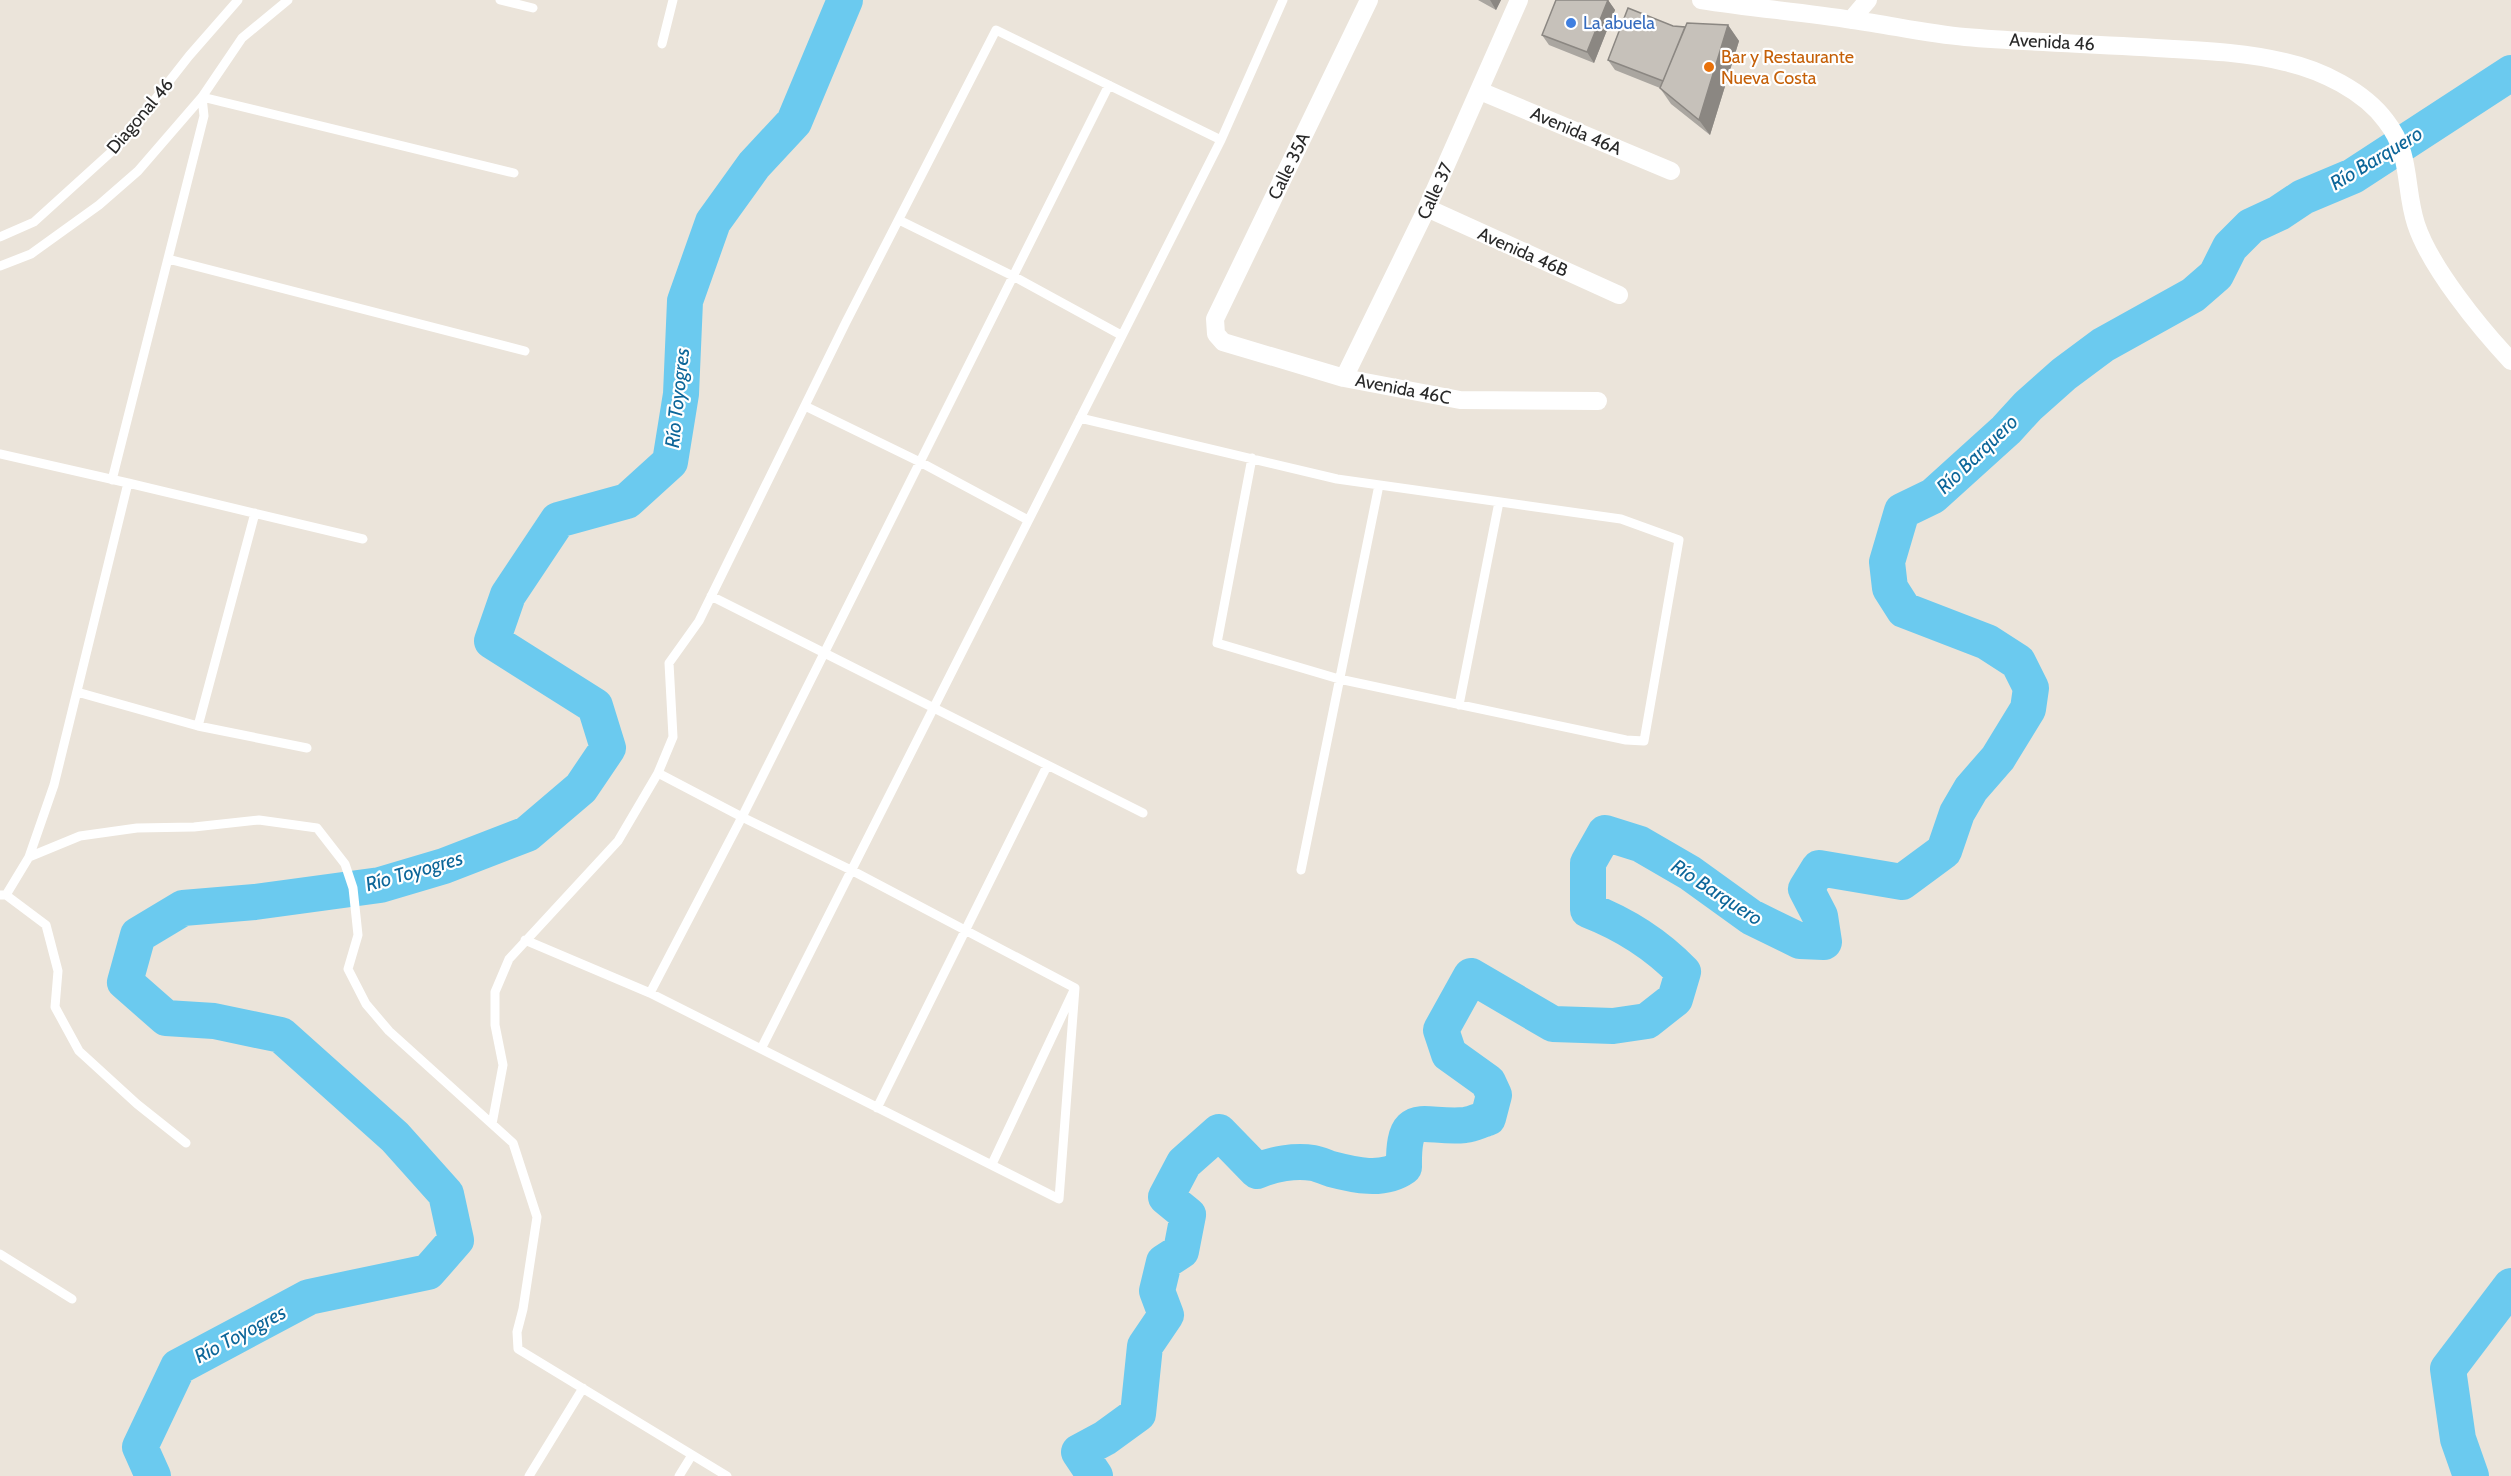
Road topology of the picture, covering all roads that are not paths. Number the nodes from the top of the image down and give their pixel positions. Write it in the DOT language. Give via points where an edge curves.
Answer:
graph roads {
  1 [pos="238,0"];
  2 [pos="288,0"];
  3 [pos="500,0"];
  4 [pos="673,0"];
  5 [pos="1283,0"];
  6 [pos="1369,0"];
  7 [pos="1518,0"];
  8 [pos="1701,0"];
  9 [pos="1868,0"];
  10 [pos="533,8"];
  11 [pos="1851,20"];
  12 [pos="662,44"];
  13 [pos="1109,85"];
  14 [pos="1480,91"];
  15 [pos="202,97"];
  16 [pos="1221,140"];
  17 [pos="1671,171"];
  18 [pos="514,173"];
  19 [pos="1427,208"];
  20 [pos="899,220"];
  21 [pos="0,237"];
  22 [pos="168,259"];
  23 [pos="0,266"];
  24 [pos="1013,276"];
  25 [pos="1619,295"];
  26 [pos="1216,334"];
  27 [pos="1121,335"];
  28 [pos="525,351"];
  29 [pos="2511,362"];
  30 [pos="1344,378"];
  31 [pos="1598,401"];
  32 [pos="805,406"];
  33 [pos="1080,418"];
  34 [pos="0,454"];
  35 [pos="1252,458"];
  36 [pos="920,462"];
  37 [pos="112,480"];
  38 [pos="128,483"];
  39 [pos="1379,485"];
  40 [pos="1499,502"];
  41 [pos="255,513"];
  42 [pos="1028,520"];
  43 [pos="363,539"];
  44 [pos="711,596"];
  45 [pos="824,654"];
  46 [pos="1339,679"];
  47 [pos="77,692"];
  48 [pos="1459,705"];
  49 [pos="932,708"];
  50 [pos="198,726"];
  51 [pos="307,748"];
  52 [pos="1047,765"];
  53 [pos="658,773"];
  54 [pos="1143,813"];
  55 [pos="742,817"];
  56 [pos="29,857"];
  57 [pos="850,870"];
  58 [pos="1301,870"];
  59 [pos="3,895"];
  60 [pos="964,930"];
  61 [pos="525,940"];
  62 [pos="1075,988"];
  63 [pos="650,993"];
  64 [pos="760,1049"];
  65 [pos="877,1108"];
  66 [pos="492,1124"];
  67 [pos="186,1143"];
  68 [pos="992,1164"];
  69 [pos="0,1254"];
  70 [pos="72,1299"];
  71 [pos="583,1388"];
  72 [pos="692,1455"];
  73 [pos="530,1476"];
  74 [pos="679,1476"];
  75 [pos="727,1476"];
  1 -- 21 [label="lane, Diagonal 46" via="120,144 34,222"];
  2 -- 15 [label="lane" via="242,38"];
  3 -- 10 [label="lane"];
  4 -- 12 [label="lane"];
  5 -- 16 [label="lane"];
  6 -- 26 [label="street, Calle 35A" via="1215,320"];
  7 -- 14 [label="street, Calle 37"];
  8 -- 11 [label="street, Avenida 46"];
  9 -- 11 [label="street"];
  11 -- 29 [label="street, Avenida 46" via="1962,37 2234,52 2287,62 2348,88 2386,120 2404,152 2417,225 2439,268 2485,333"];
  13 -- 16 [label="lane"];
  13 -- 20 [label="lane" via="996,30"];
  13 -- 24 [label="lane"];
  14 -- 17 [label="street, Avenida 46A"];
  14 -- 19 [label="street, Calle 37"];
  15 -- 18 [label="lane"];
  15 -- 22 [label="lane" via="204,116"];
  15 -- 23 [label="lane" via="138,171 99,205 31,254"];
  16 -- 27 [label="lane"];
  19 -- 25 [label="street, Avenida 46B"];
  19 -- 30 [label="street, Calle 37"];
  20 -- 24 [label="lane"];
  20 -- 32 [label="lane"];
  22 -- 28 [label="lane"];
  22 -- 37 [label="lane"];
  24 -- 27 [label="lane"];
  24 -- 36 [label="lane"];
  26 -- 30 [label="street, Avenida 46C" via="1223,342"];
  27 -- 33 [label="lane"];
  30 -- 31 [label="street, Avenida 46C" via="1460,400"];
  32 -- 36 [label="lane"];
  32 -- 44 [label="lane"];
  33 -- 35 [label="lane"];
  33 -- 42 [label="lane"];
  34 -- 37 [label="lane"];
  35 -- 39 [label="lane"];
  35 -- 46 [label="lane" via="1217,643"];
  36 -- 42 [label="lane"];
  36 -- 45 [label="lane"];
  37 -- 38 [label="lane"];
  38 -- 41 [label="lane"];
  38 -- 47 [label="lane"];
  39 -- 40 [label="lane"];
  39 -- 46 [label="lane"];
  40 -- 48 [label="lane"];
  40 -- 48 [label="lane" via="1621,519 1679,540 1644,741"];
  41 -- 43 [label="lane"];
  41 -- 50 [label="lane"];
  42 -- 49 [label="lane"];
  44 -- 45 [label="lane"];
  44 -- 53 [label="lane" via="699,621 669,663 673,737"];
  45 -- 49 [label="lane"];
  45 -- 55 [label="lane"];
  46 -- 48 [label="lane"];
  46 -- 58 [label="lane"];
  47 -- 50 [label="lane"];
  47 -- 56 [label="lane" via="54,785"];
  49 -- 52 [label="lane"];
  49 -- 57 [label="lane"];
  50 -- 51 [label="lane"];
  52 -- 54 [label="lane"];
  52 -- 60 [label="lane"];
  53 -- 55 [label="lane"];
  53 -- 61 [label="lane" via="618,841"];
  55 -- 57 [label="lane"];
  55 -- 63 [label="lane"];
  56 -- 59 [label="lane"];
  56 -- 66 [label="lane" via="80,836 137,828 259,820 317,828 345,864 353,888 358,935 348,969 366,1004 389,1031"];
  57 -- 60 [label="lane"];
  57 -- 64 [label="lane"];
  59 -- 67 [label="lane" via="46,925 58,971 56,1007 79,1051"];
  60 -- 62 [label="lane"];
  60 -- 65 [label="lane"];
  61 -- 63 [label="lane"];
  61 -- 66 [label="lane" via="509,958 495,992 495,1024 503,1065"];
  62 -- 68 [label="lane"];
  62 -- 68 [label="lane" via="1059,1199"];
  63 -- 64 [label="lane"];
  64 -- 65 [label="lane"];
  65 -- 68 [label="lane"];
  66 -- 71 [label="lane" via="513,1143 537,1217 517,1332 518,1349"];
  69 -- 70 [label="lane"];
  71 -- 72 [label="lane"];
  71 -- 73 [label="lane"];
  72 -- 74 [label="lane"];
  72 -- 75 [label="lane"];
}
